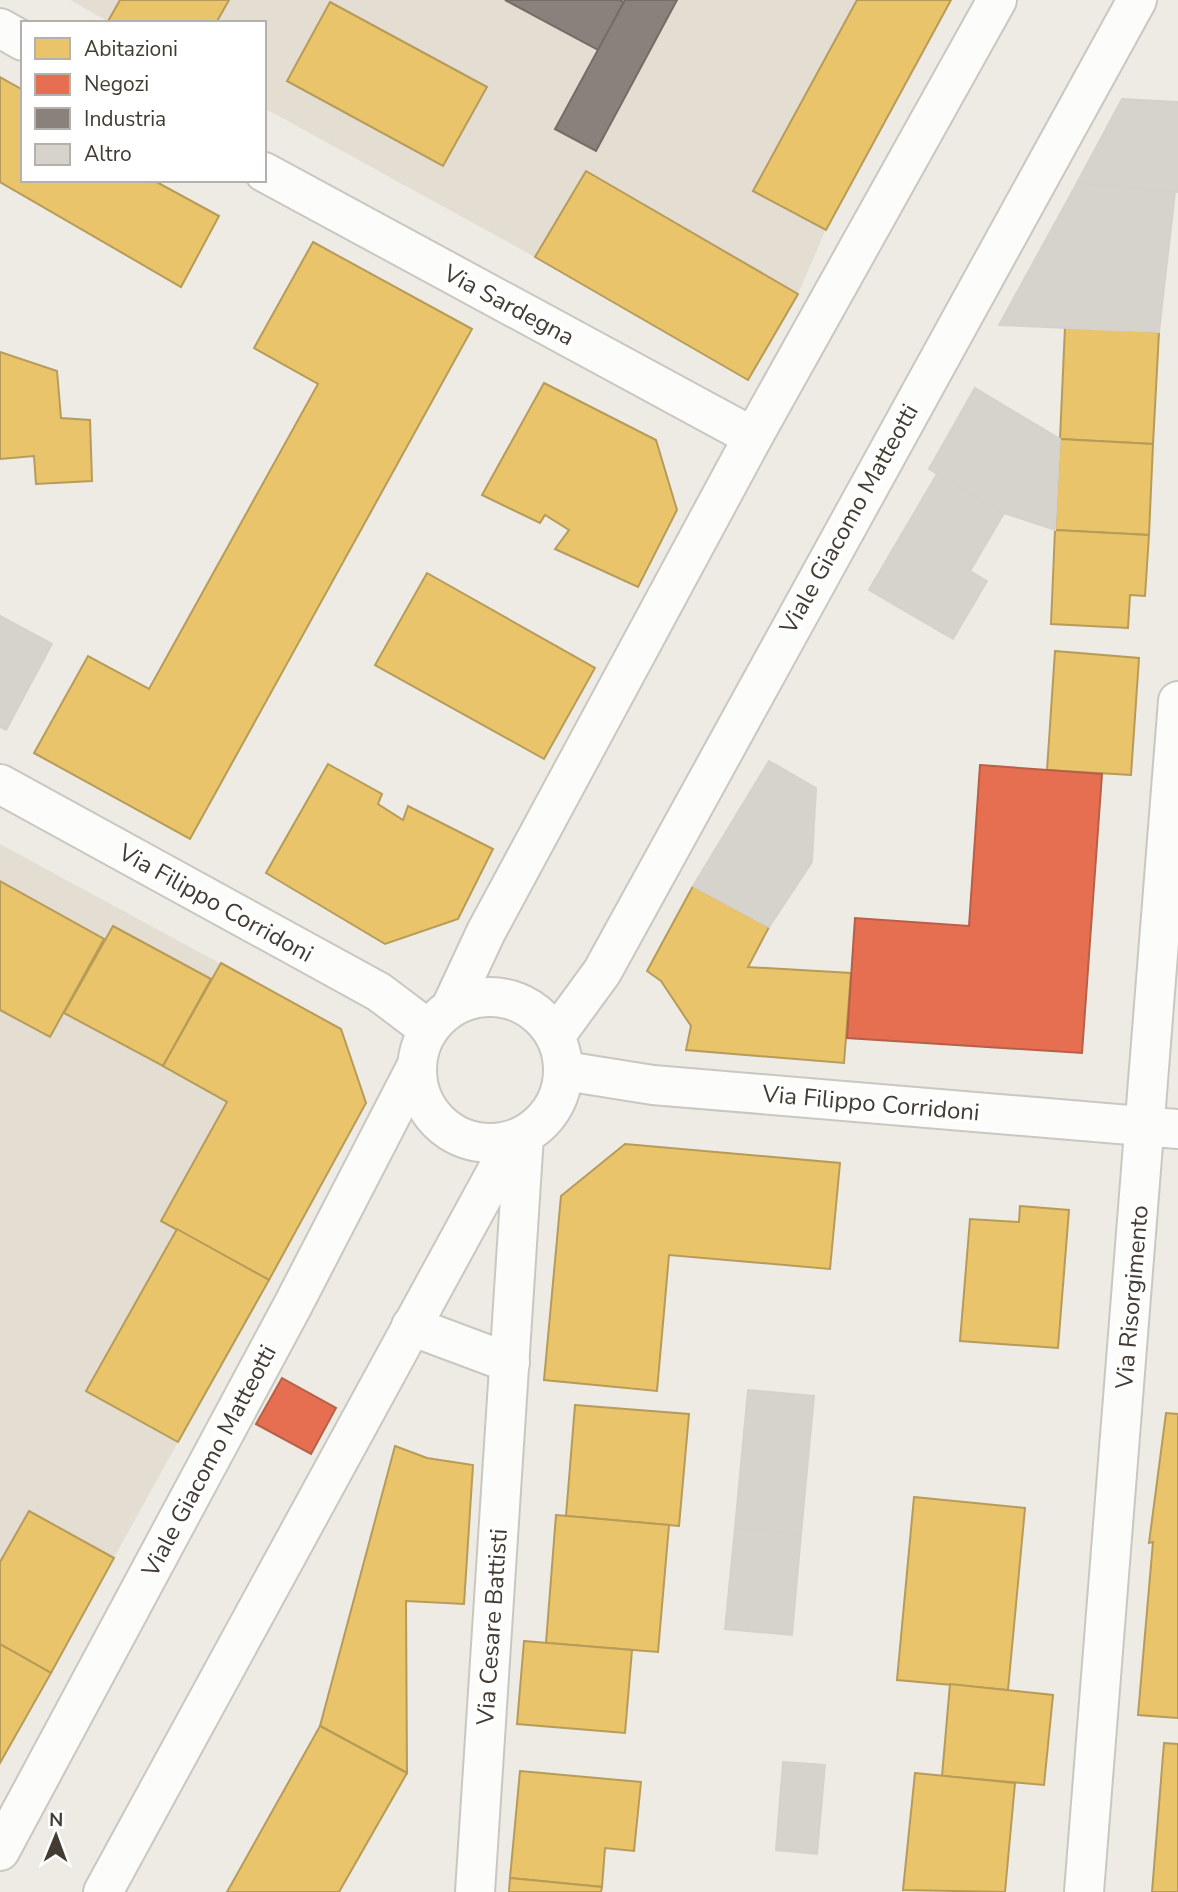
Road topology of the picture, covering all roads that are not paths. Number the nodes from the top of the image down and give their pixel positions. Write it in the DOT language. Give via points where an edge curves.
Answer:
graph roads {
  1 [pos="997,0"];
  2 [pos="1137,0"];
  3 [pos="0,28"];
  4 [pos="21,40"];
  5 [pos="266,173"];
  6 [pos="753,437"];
  7 [pos="1178,701"];
  8 [pos="0,784"];
  9 [pos="440,1018"];
  10 [pos="556,1035"];
  11 [pos="415,1069"];
  12 [pos="565,1072"];
  13 [pos="1162,1128"];
  14 [pos="518,1139"];
  15 [pos="411,1326"];
  16 [pos="510,1363"];
  17 [pos="0,1852"];
  18 [pos="103,1892"];
  19 [pos="475,1892"];
  20 [pos="1084,1892"];
  1 -- 6 [label="street"];
  2 -- 10 [label="street, Viale Giacomo Matteotti" via="602,972"];
  3 -- 4 [label="street"];
  5 -- 6 [label="street, Via Sardegna"];
  6 -- 9 [label="street"];
  7 -- 13 [label="street, Via Risorgimento"];
  8 -- 9 [label="street, Via Filippo Corridoni" via="379,992"];
  9 -- 10 [label="street" via="490,996 528,1006"];
  9 -- 11 [label="street" via="419,1048"];
  10 -- 12 [label="street"];
  11 -- 14 [label="street" via="424,1103 446,1130 478,1143"];
  11 -- 17 [label="street, Viale Giacomo Matteotti"];
  12 -- 13 [label="street, Via Filippo Corridoni" via="653,1085"];
  12 -- 14 [label="street" via="554,1110"];
  13 -- 20 [label="street, Via Risorgimento"];
  14 -- 15 [label="street"];
  14 -- 16 [label="street, Via Cesare Battisti"];
  15 -- 16 [label="street"];
  15 -- 18 [label="street"];
  16 -- 19 [label="street, Via Cesare Battisti"];
}
